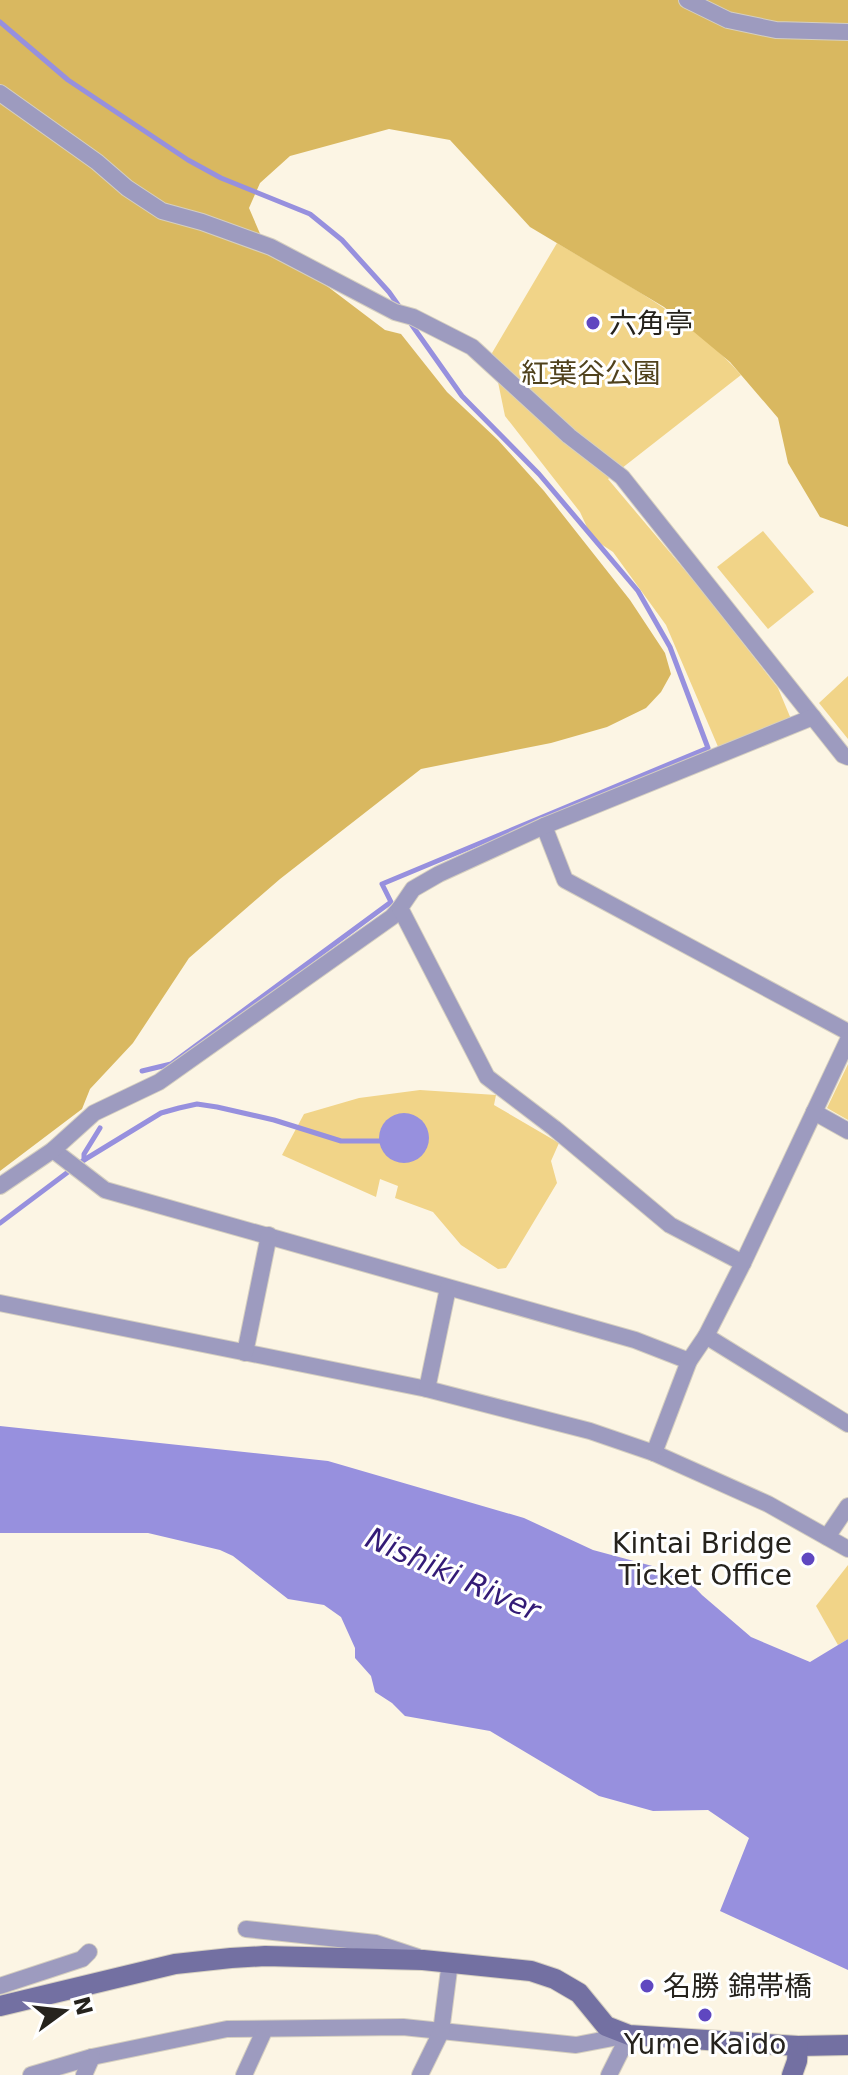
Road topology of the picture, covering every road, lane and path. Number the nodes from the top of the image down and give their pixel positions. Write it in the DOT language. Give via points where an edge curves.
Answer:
graph roads {
  1 [pos="687,0"];
  2 [pos="848,32"];
  3 [pos="0,93"];
  4 [pos="813,717"];
  5 [pos="848,757"];
  6 [pos="544,826"];
  7 [pos="400,908"];
  8 [pos="848,1032"];
  9 [pos="848,1040"];
  10 [pos="814,1112"];
  11 [pos="848,1131"];
  12 [pos="53,1150"];
  13 [pos="0,1186"];
  14 [pos="269,1235"];
  15 [pos="743,1263"];
  16 [pos="448,1288"];
  17 [pos="0,1303"];
  18 [pos="706,1336"];
  19 [pos="245,1353"];
  20 [pos="689,1361"];
  21 [pos="427,1389"];
  22 [pos="848,1424"];
  23 [pos="654,1453"];
  24 [pos="848,1506"];
  25 [pos="827,1537"];
  26 [pos="848,1549"];
  27 [pos="246,1929"];
  28 [pos="89,1952"];
  29 [pos="423,1960"];
  30 [pos="450,1962"];
  31 [pos="0,1986"];
  32 [pos="0,2006"];
  33 [pos="265,2029"];
  34 [pos="441,2032"];
  35 [pos="629,2035"];
  36 [pos="848,2045"];
  37 [pos="798,2046"];
  38 [pos="92,2057"];
  39 [pos="31,2075"];
  40 [pos="84,2075"];
  41 [pos="244,2075"];
  42 [pos="420,2075"];
  43 [pos="609,2075"];
  44 [pos="792,2075"];
  1 -- 2 [label="street" via="728,20 776,30"];
  3 -- 4 [label="street" via="162,211 271,247 472,347 622,477"];
  4 -- 5 [label="street"];
  4 -- 6 [label="street"];
  6 -- 7 [label="street" via="439,874 413,889"];
  6 -- 8 [label="street" via="565,880"];
  7 -- 12 [label="street" via="204,1052 159,1082 94,1113"];
  7 -- 15 [label="street" via="487,1077 670,1225"];
  9 -- 10 [label="street"];
  10 -- 11 [label="street"];
  10 -- 15 [label="street"];
  12 -- 13 [label="street"];
  12 -- 14 [label="street" via="105,1190"];
  14 -- 16 [label="street"];
  14 -- 19 [label="street"];
  15 -- 18 [label="street"];
  16 -- 20 [label="street" via="635,1340"];
  16 -- 21 [label="street"];
  17 -- 19 [label="street"];
  18 -- 20 [label="street"];
  18 -- 22 [label="street"];
  19 -- 21 [label="street"];
  20 -- 23 [label="street"];
  21 -- 23 [label="street"];
  23 -- 25 [label="street"];
  24 -- 25 [label="street"];
  25 -- 26 [label="street"];
  27 -- 29 [label="street" via="376,1943"];
  28 -- 31 [label="street" via="82,1959"];
  29 -- 30 [label="main road"];
  29 -- 32 [label="main road" via="265,1956 175,1964"];
  30 -- 34 [label="street"];
  30 -- 35 [label="main road" via="531,1971 555,1979 579,1993 606,2026"];
  33 -- 34 [label="street" via="403,2027"];
  33 -- 38 [label="street" via="227,2029"];
  33 -- 41 [label="street"];
  34 -- 35 [label="street" via="576,2045"];
  34 -- 42 [label="street"];
  35 -- 37 [label="main road"];
  35 -- 43 [label="street"];
  36 -- 37 [label="main road"];
  37 -- 44 [label="main road"];
  38 -- 39 [label="street"];
  38 -- 40 [label="street"];
}
